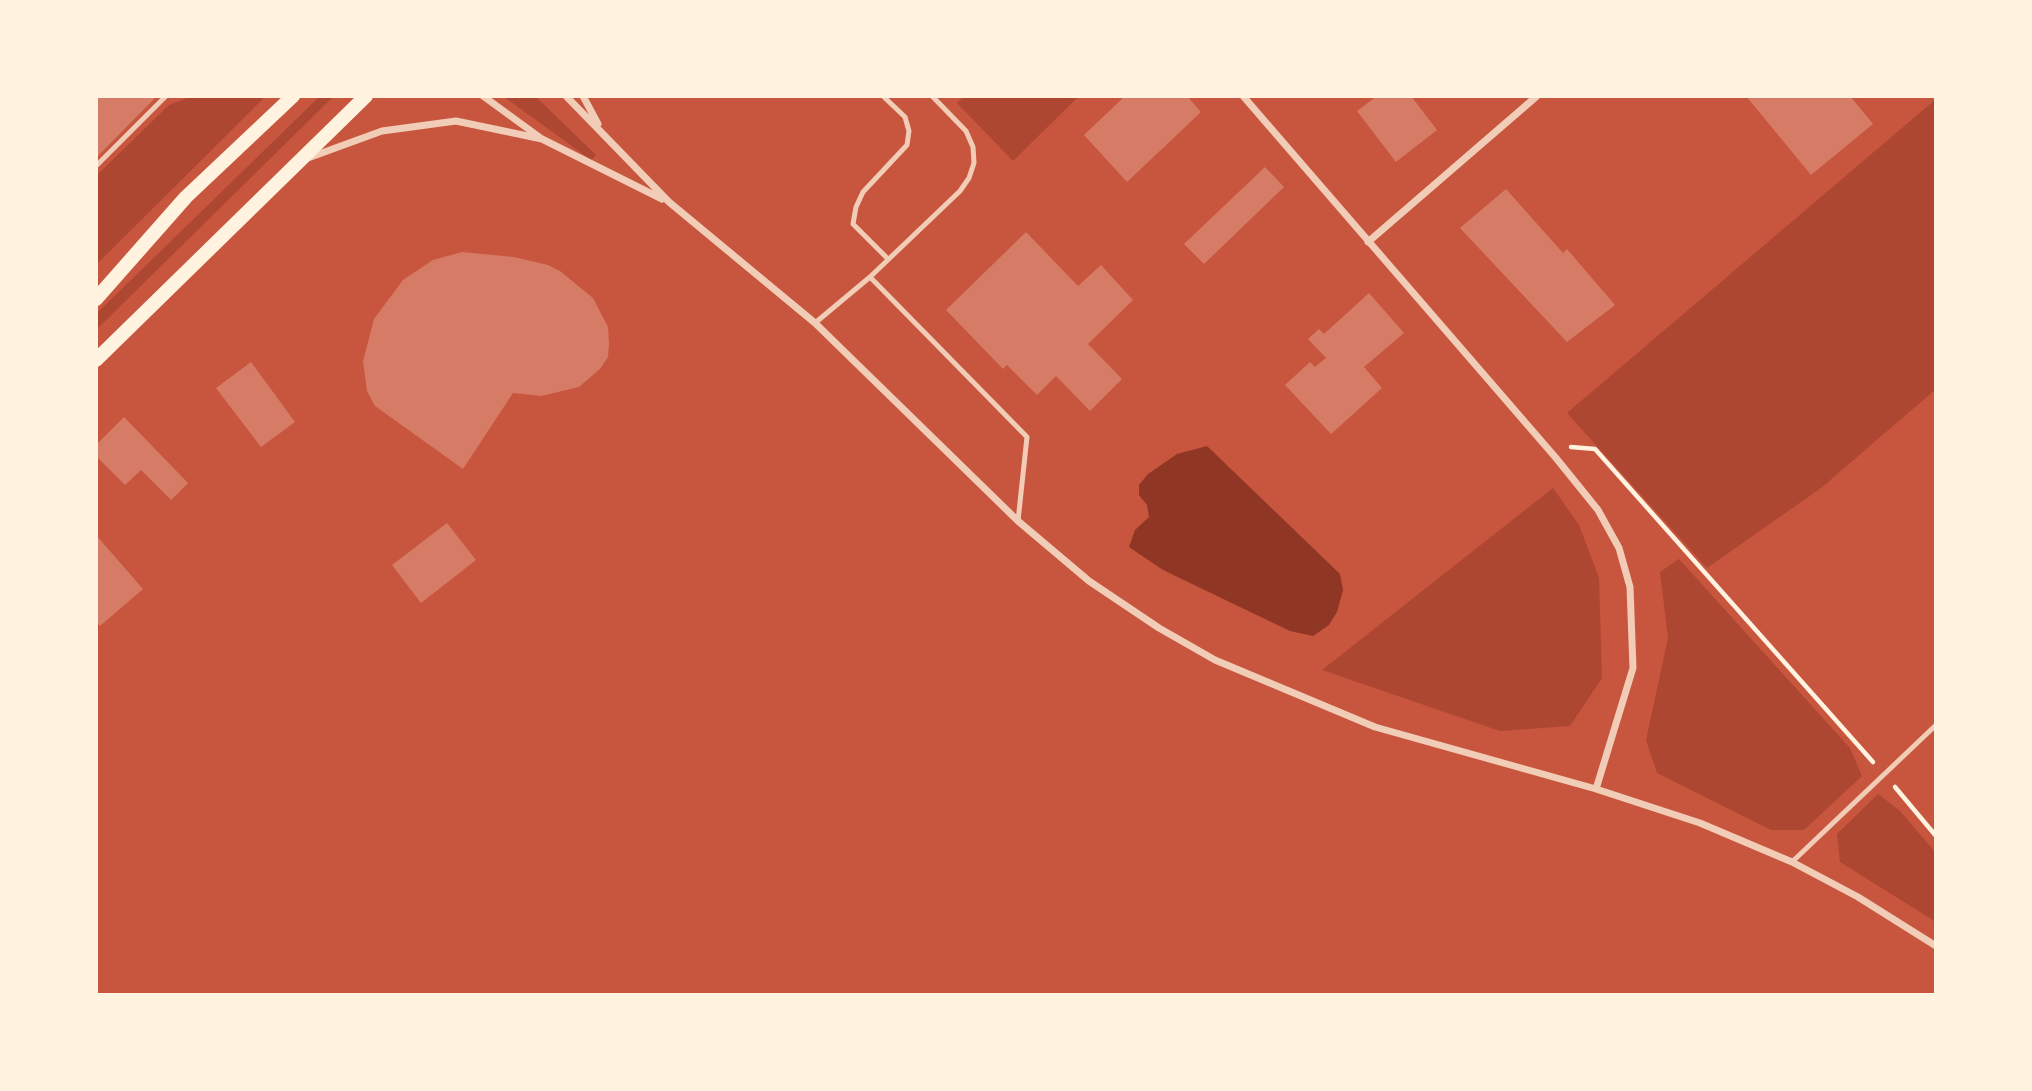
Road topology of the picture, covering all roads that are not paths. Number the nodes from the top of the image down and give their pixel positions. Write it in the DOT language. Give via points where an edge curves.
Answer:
graph roads {
  1 [pos="166,96"];
  2 [pos="293,96"];
  3 [pos="366,96"];
  4 [pos="482,96"];
  5 [pos="566,96"];
  6 [pos="583,96"];
  7 [pos="883,96"];
  8 [pos="932,96"];
  9 [pos="1243,96"];
  10 [pos="1537,96"];
  11 [pos="601,131"];
  12 [pos="542,139"];
  13 [pos="300,161"];
  14 [pos="96,166"];
  15 [pos="669,202"];
  16 [pos="1368,242"];
  17 [pos="888,259"];
  18 [pos="870,277"];
  19 [pos="96,299"];
  20 [pos="815,323"];
  21 [pos="96,360"];
  22 [pos="1018,521"];
  23 [pos="1936,725"];
  24 [pos="1596,789"];
  25 [pos="1792,862"];
  26 [pos="1936,946"];
  1 -- 14 [label="lane"];
  2 -- 19 [label="main road" via="186,197"];
  3 -- 13 [label="main road"];
  4 -- 12 [label="street"];
  5 -- 11 [label="street"];
  6 -- 11 [label="street"];
  7 -- 17 [label="lane" via="905,117 907,145 863,192 853,224"];
  8 -- 17 [label="lane" via="966,131 974,163 960,191"];
  9 -- 16 [label="street"];
  10 -- 16 [label="street"];
  11 -- 15 [label="street"];
  12 -- 13 [label="street" via="456,121 382,131"];
  12 -- 15 [label="street"];
  13 -- 21 [label="main road"];
  15 -- 20 [label="street"];
  16 -- 24 [label="street" via="1556,458 1598,510 1619,548 1630,587 1633,668"];
  17 -- 18 [label="lane"];
  18 -- 20 [label="lane"];
  18 -- 22 [label="lane" via="1027,438"];
  20 -- 22 [label="street"];
  22 -- 24 [label="street" via="1089,581 1215,660 1375,727"];
  23 -- 25 [label="lane"];
  24 -- 25 [label="street" via="1700,823"];
  25 -- 26 [label="street"];
}
